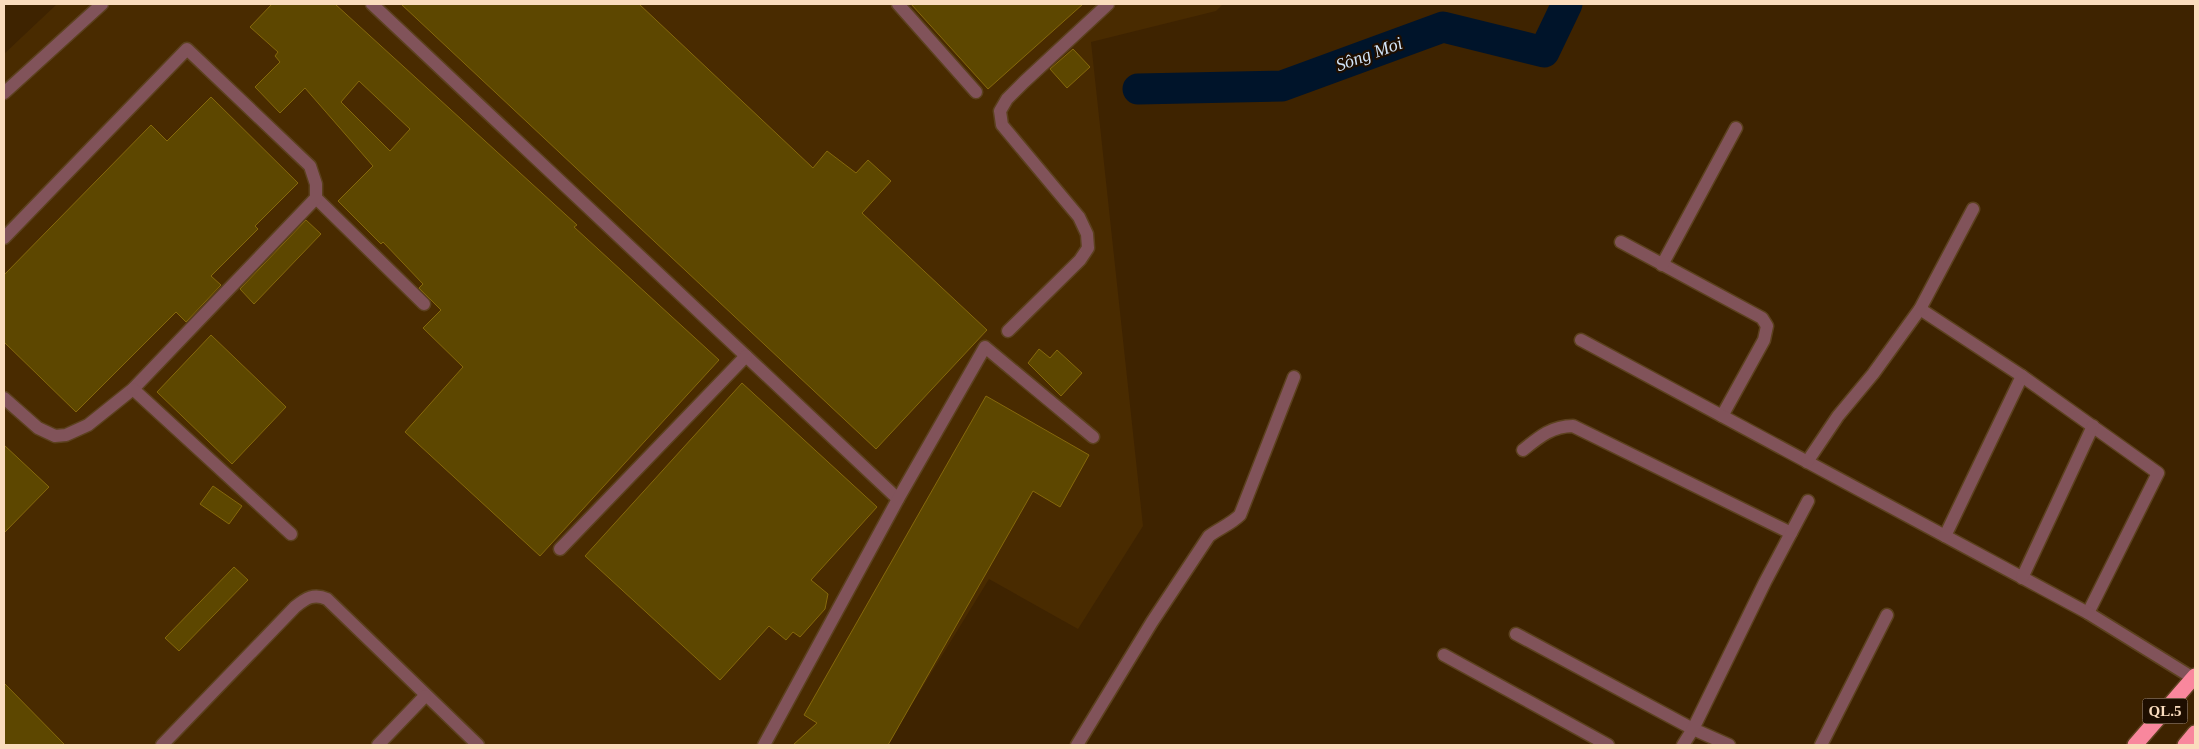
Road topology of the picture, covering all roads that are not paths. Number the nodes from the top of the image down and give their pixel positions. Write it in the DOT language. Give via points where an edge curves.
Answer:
graph roads {
  1 [pos="102,4"];
  2 [pos="372,4"];
  3 [pos="898,4"];
  4 [pos="1108,4"];
  5 [pos="976,92"];
  6 [pos="4,93"];
  7 [pos="1736,128"];
  8 [pos="316,198"];
  9 [pos="1973,209"];
  10 [pos="4,238"];
  11 [pos="1621,242"];
  12 [pos="1662,265"];
  13 [pos="424,304"];
  14 [pos="1920,309"];
  15 [pos="1008,331"];
  16 [pos="1581,340"];
  17 [pos="746,356"];
  18 [pos="2022,376"];
  19 [pos="1294,377"];
  20 [pos="133,389"];
  21 [pos="4,398"];
  22 [pos="1722,416"];
  23 [pos="2093,426"];
  24 [pos="1093,438"];
  25 [pos="1523,450"];
  26 [pos="1807,462"];
  27 [pos="898,499"];
  28 [pos="1808,501"];
  29 [pos="1791,533"];
  30 [pos="291,534"];
  31 [pos="1945,536"];
  32 [pos="560,549"];
  33 [pos="2022,578"];
  34 [pos="2088,614"];
  35 [pos="1887,615"];
  36 [pos="1516,634"];
  37 [pos="1444,655"];
  38 [pos="2194,677"];
  39 [pos="426,696"];
  40 [pos="1693,729"];
  41 [pos="2195,733"];
  42 [pos="162,745"];
  43 [pos="378,745"];
  44 [pos="478,745"];
  45 [pos="764,745"];
  46 [pos="1077,745"];
  47 [pos="1608,745"];
  48 [pos="1683,745"];
  49 [pos="1729,745"];
  50 [pos="1821,745"];
  51 [pos="2136,745"];
  52 [pos="2185,745"];
  1 -- 6 [label="street"];
  2 -- 17 [label="street"];
  3 -- 5 [label="street"];
  4 -- 15 [label="street" via="1024,82 1000,111 1002,125 1079,217 1087,234 1088,248 1080,260"];
  7 -- 12 [label="street"];
  8 -- 10 [label="street" via="316,184 310,166 187,49"];
  8 -- 13 [label="street"];
  8 -- 20 [label="street"];
  9 -- 14 [label="street"];
  11 -- 12 [label="street"];
  12 -- 22 [label="street" via="1762,318 1767,326 1764,340"];
  14 -- 18 [label="street"];
  14 -- 26 [label="street"];
  16 -- 22 [label="street"];
  17 -- 27 [label="street"];
  17 -- 32 [label="street"];
  18 -- 23 [label="street"];
  18 -- 31 [label="street"];
  19 -- 46 [label="street" via="1240,514 1209,536"];
  20 -- 21 [label="street" via="88,425 66,435 55,436 38,428"];
  20 -- 30 [label="street"];
  22 -- 26 [label="street"];
  23 -- 33 [label="street"];
  23 -- 34 [label="street" via="2158,473"];
  24 -- 27 [label="street" via="985,347"];
  25 -- 29 [label="street" via="1546,432 1573,426"];
  26 -- 31 [label="street"];
  27 -- 45 [label="street"];
  28 -- 29 [label="street"];
  29 -- 40 [label="street"];
  31 -- 33 [label="street"];
  33 -- 34 [label="street"];
  34 -- 38 [label="street"];
  35 -- 50 [label="street"];
  36 -- 40 [label="street"];
  37 -- 47 [label="street"];
  38 -- 51 [label="highway, QL.5"];
  39 -- 42 [label="street" via="327,599 314,596 295,606"];
  39 -- 43 [label="street"];
  39 -- 44 [label="street"];
  40 -- 48 [label="street"];
  40 -- 49 [label="street"];
  41 -- 52 [label="highway, QL.5"];
}
